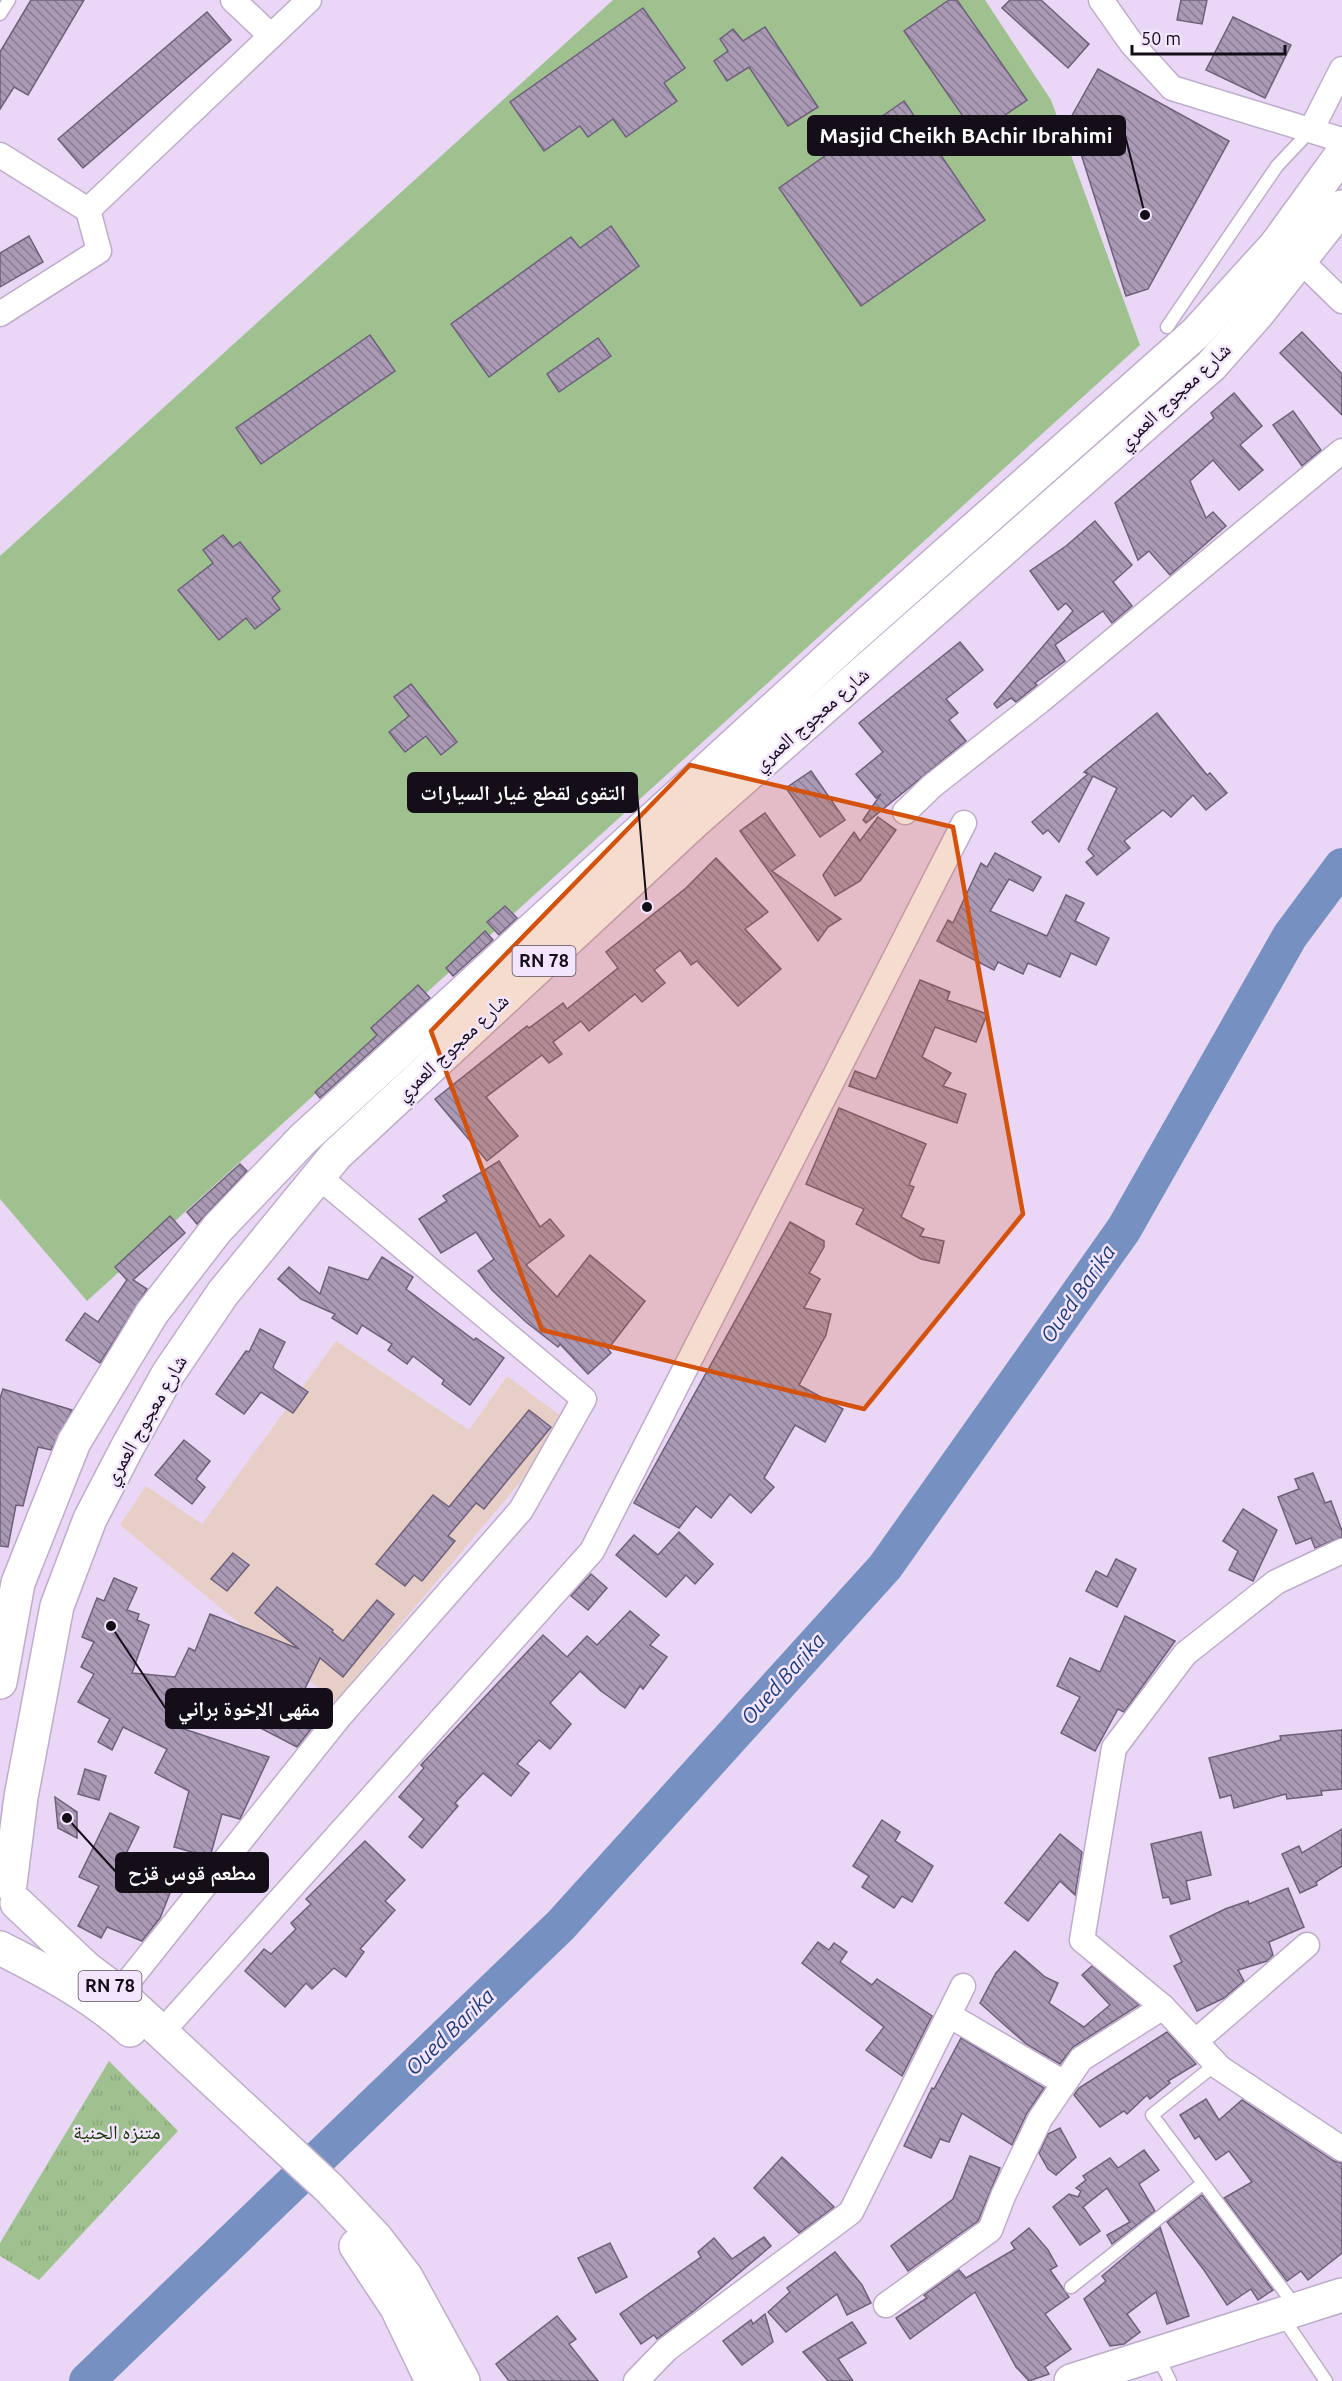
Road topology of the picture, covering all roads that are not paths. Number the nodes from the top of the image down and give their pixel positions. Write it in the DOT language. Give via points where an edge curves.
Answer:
graph roads {
  1 [pos="9,0"];
  2 [pos="233,0"];
  3 [pos="309,0"];
  4 [pos="1101,0"];
  5 [pos="0,14"];
  6 [pos="271,36"];
  7 [pos="1342,69"];
  8 [pos="1311,130"];
  9 [pos="1342,140"];
  10 [pos="1342,154"];
  11 [pos="0,155"];
  12 [pos="1342,207"];
  13 [pos="88,210"];
  14 [pos="1301,261"];
  15 [pos="1342,301"];
  16 [pos="0,314"];
  17 [pos="1167,327"];
  18 [pos="1342,452"];
  19 [pos="905,812"];
  20 [pos="964,823"];
  21 [pos="319,1177"];
  22 [pos="1342,1551"];
  23 [pos="0,1682"];
  24 [pos="9,1887"];
  25 [pos="0,1933"];
  26 [pos="1307,1945"];
  27 [pos="0,1948"];
  28 [pos="963,1986"];
  29 [pos="119,1993"];
  30 [pos="1163,2007"];
  31 [pos="950,2015"];
  32 [pos="161,2033"];
  33 [pos="1196,2040"];
  34 [pos="1216,2064"];
  35 [pos="195,2078"];
  36 [pos="1064,2083"];
  37 [pos="1342,2149"];
  38 [pos="1202,2184"];
  39 [pos="370,2246"];
  40 [pos="1071,2288"];
  41 [pos="1342,2295"];
  42 [pos="886,2305"];
  43 [pos="1289,2312"];
  44 [pos="1163,2368"];
  45 [pos="432,2381"];
  46 [pos="463,2381"];
  47 [pos="636,2381"];
  48 [pos="1071,2381"];
  49 [pos="1326,2381"];
  1 -- 5 [label="lane"];
  2 -- 6 [label="street"];
  3 -- 6 [label="street"];
  4 -- 8 [label="street" via="1132,44 1172,88"];
  6 -- 13 [label="street"];
  7 -- 8 [label="street"];
  8 -- 9 [label="street"];
  8 -- 17 [label="lane" via="1277,166"];
  10 -- 23 [label="main road, شارع معجوج العمري / RN 78" via="1276,245 1196,333 840,648 311,1131 217,1229 152,1313 74,1442 18,1583"];
  11 -- 13 [label="street"];
  12 -- 14 [label="main road, شارع معجوج العمري / RN 78"];
  13 -- 16 [label="street" via="99,251"];
  14 -- 15 [label="street"];
  14 -- 21 [label="main road, شارع معجوج العمري / RN 78" via="1211,366 694,822 336,1155"];
  18 -- 19 [label="street"];
  20 -- 32 [label="street" via="592,1551"];
  21 -- 24 [label="main road, شارع معجوج العمري / RN 78" via="224,1293 168,1374 90,1519 57,1606 28,1752"];
  21 -- 29 [label="street" via="584,1399 521,1510 340,1716"];
  22 -- 30 [label="street" via="1276,1582 1185,1654 1114,1748 1082,1940"];
  24 -- 25 [label="main road, شارع معجوج العمري" via="10,1924"];
  24 -- 29 [label="main road, RN 78" via="87,1969"];
  26 -- 33 [label="street"];
  27 -- 35 [label="main road" via="114,2016"];
  28 -- 31 [label="street"];
  29 -- 32 [label="main road, RN 78"];
  30 -- 33 [label="street"];
  30 -- 36 [label="street" via="1081,2059"];
  31 -- 36 [label="street"];
  31 -- 47 [label="street" via="851,2212 667,2349"];
  32 -- 35 [label="main road, RN 78"];
  33 -- 34 [label="street"];
  34 -- 37 [label="street"];
  34 -- 38 [label="lane" via="1152,2115"];
  35 -- 39 [label="main road, RN 78" via="329,2188"];
  36 -- 42 [label="street" via="1040,2120 990,2230"];
  38 -- 40 [label="lane"];
  38 -- 43 [label="lane"];
  39 -- 45 [label="main road"];
  39 -- 46 [label="main road, RN 78" via="406,2277"];
  41 -- 43 [label="main road"];
  43 -- 44 [label="main road"];
  43 -- 49 [label="lane"];
  44 -- 48 [label="main road"];
}
